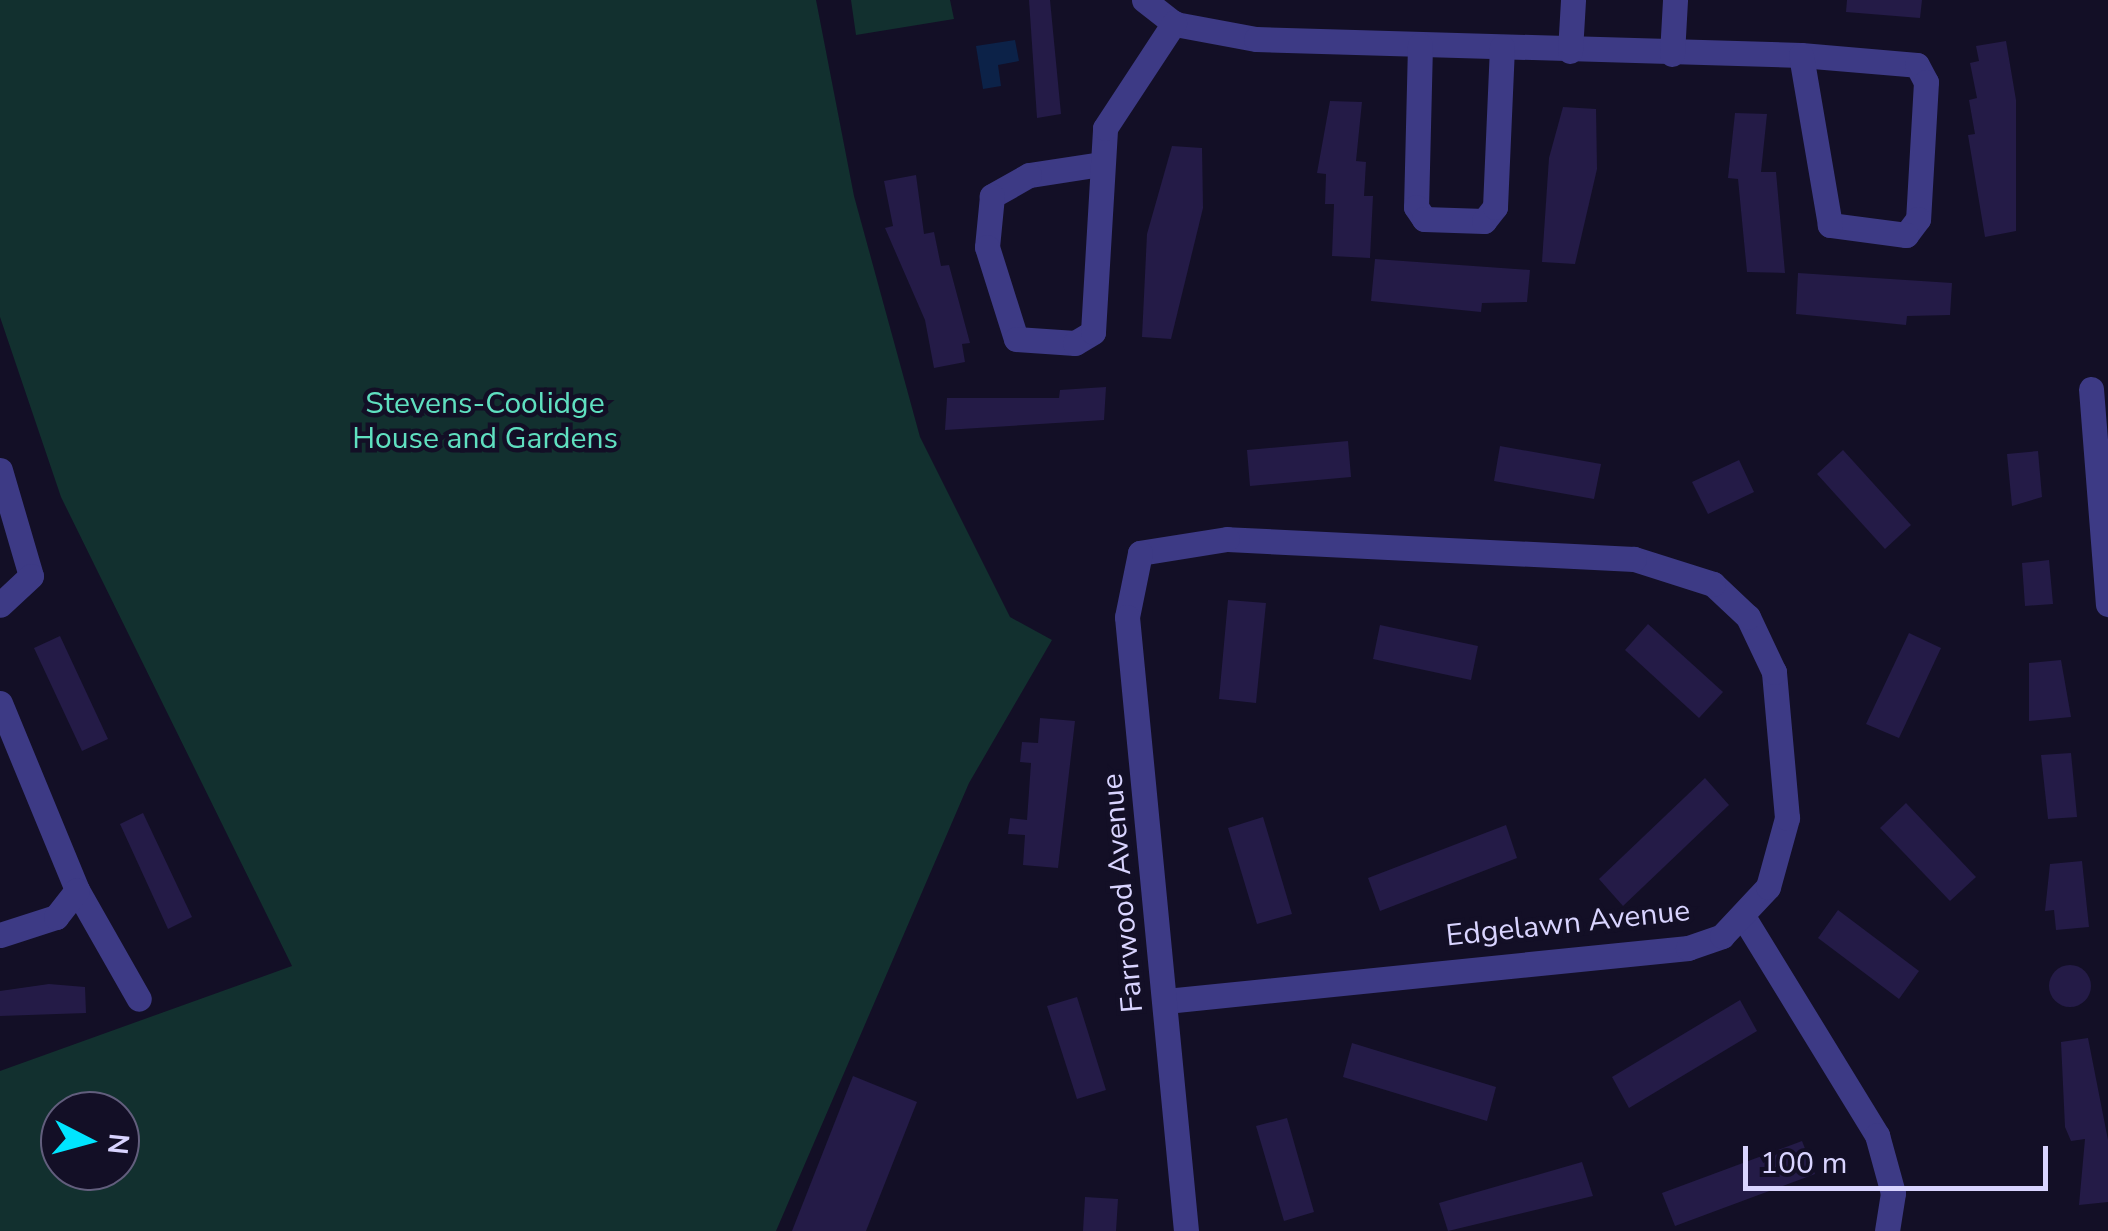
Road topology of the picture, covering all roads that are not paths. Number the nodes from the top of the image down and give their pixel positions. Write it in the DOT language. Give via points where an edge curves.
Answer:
graph roads {
  1 [pos="1144,0"];
  2 [pos="1572,0"];
  3 [pos="1675,0"];
  4 [pos="1174,23"];
  5 [pos="1420,45"];
  6 [pos="1502,47"];
  7 [pos="1570,51"];
  8 [pos="1672,54"];
  9 [pos="1801,55"];
  10 [pos="1101,164"];
  11 [pos="2092,389"];
  12 [pos="0,470"];
  13 [pos="1140,553"];
  14 [pos="2108,604"];
  15 [pos="0,605"];
  16 [pos="0,703"];
  17 [pos="77,890"];
  18 [pos="1744,918"];
  19 [pos="0,935"];
  20 [pos="139,999"];
  21 [pos="1166,1001"];
  22 [pos="1186,1231"];
  23 [pos="1887,1231"];
  1 -- 4 [label="street"];
  2 -- 7 [label="street"];
  3 -- 8 [label="street"];
  4 -- 5 [label="street" via="1256,38"];
  4 -- 10 [label="street" via="1117,101"];
  5 -- 6 [label="street"];
  5 -- 6 [label="street" via="1416,207 1439,220 1484,221 1495,208"];
  6 -- 7 [label="street"];
  7 -- 8 [label="street"];
  8 -- 9 [label="street"];
  9 -- 9 [label="street" via="1917,65 1925,102 1918,219 1906,235 1830,225"];
  10 -- 10 [label="street" via="1093,332 1074,343 1016,339 987,247 992,196 1029,175"];
  11 -- 14 [label="street"];
  12 -- 15 [label="street" via="32,576"];
  13 -- 18 [label="street, Edgelawn Avenue" via="1227,539 1634,559 1713,584 1764,644 1784,754 1784,838 1768,887"];
  13 -- 21 [label="street, Farrwood Avenue" via="1126,590"];
  16 -- 17 [label="street"];
  17 -- 19 [label="street" via="56,917"];
  17 -- 20 [label="street"];
  18 -- 21 [label="street, Edgelawn Avenue" via="1688,948"];
  18 -- 23 [label="street" via="1877,1134 1893,1193"];
  21 -- 22 [label="street, Farrwood Avenue"];
}
